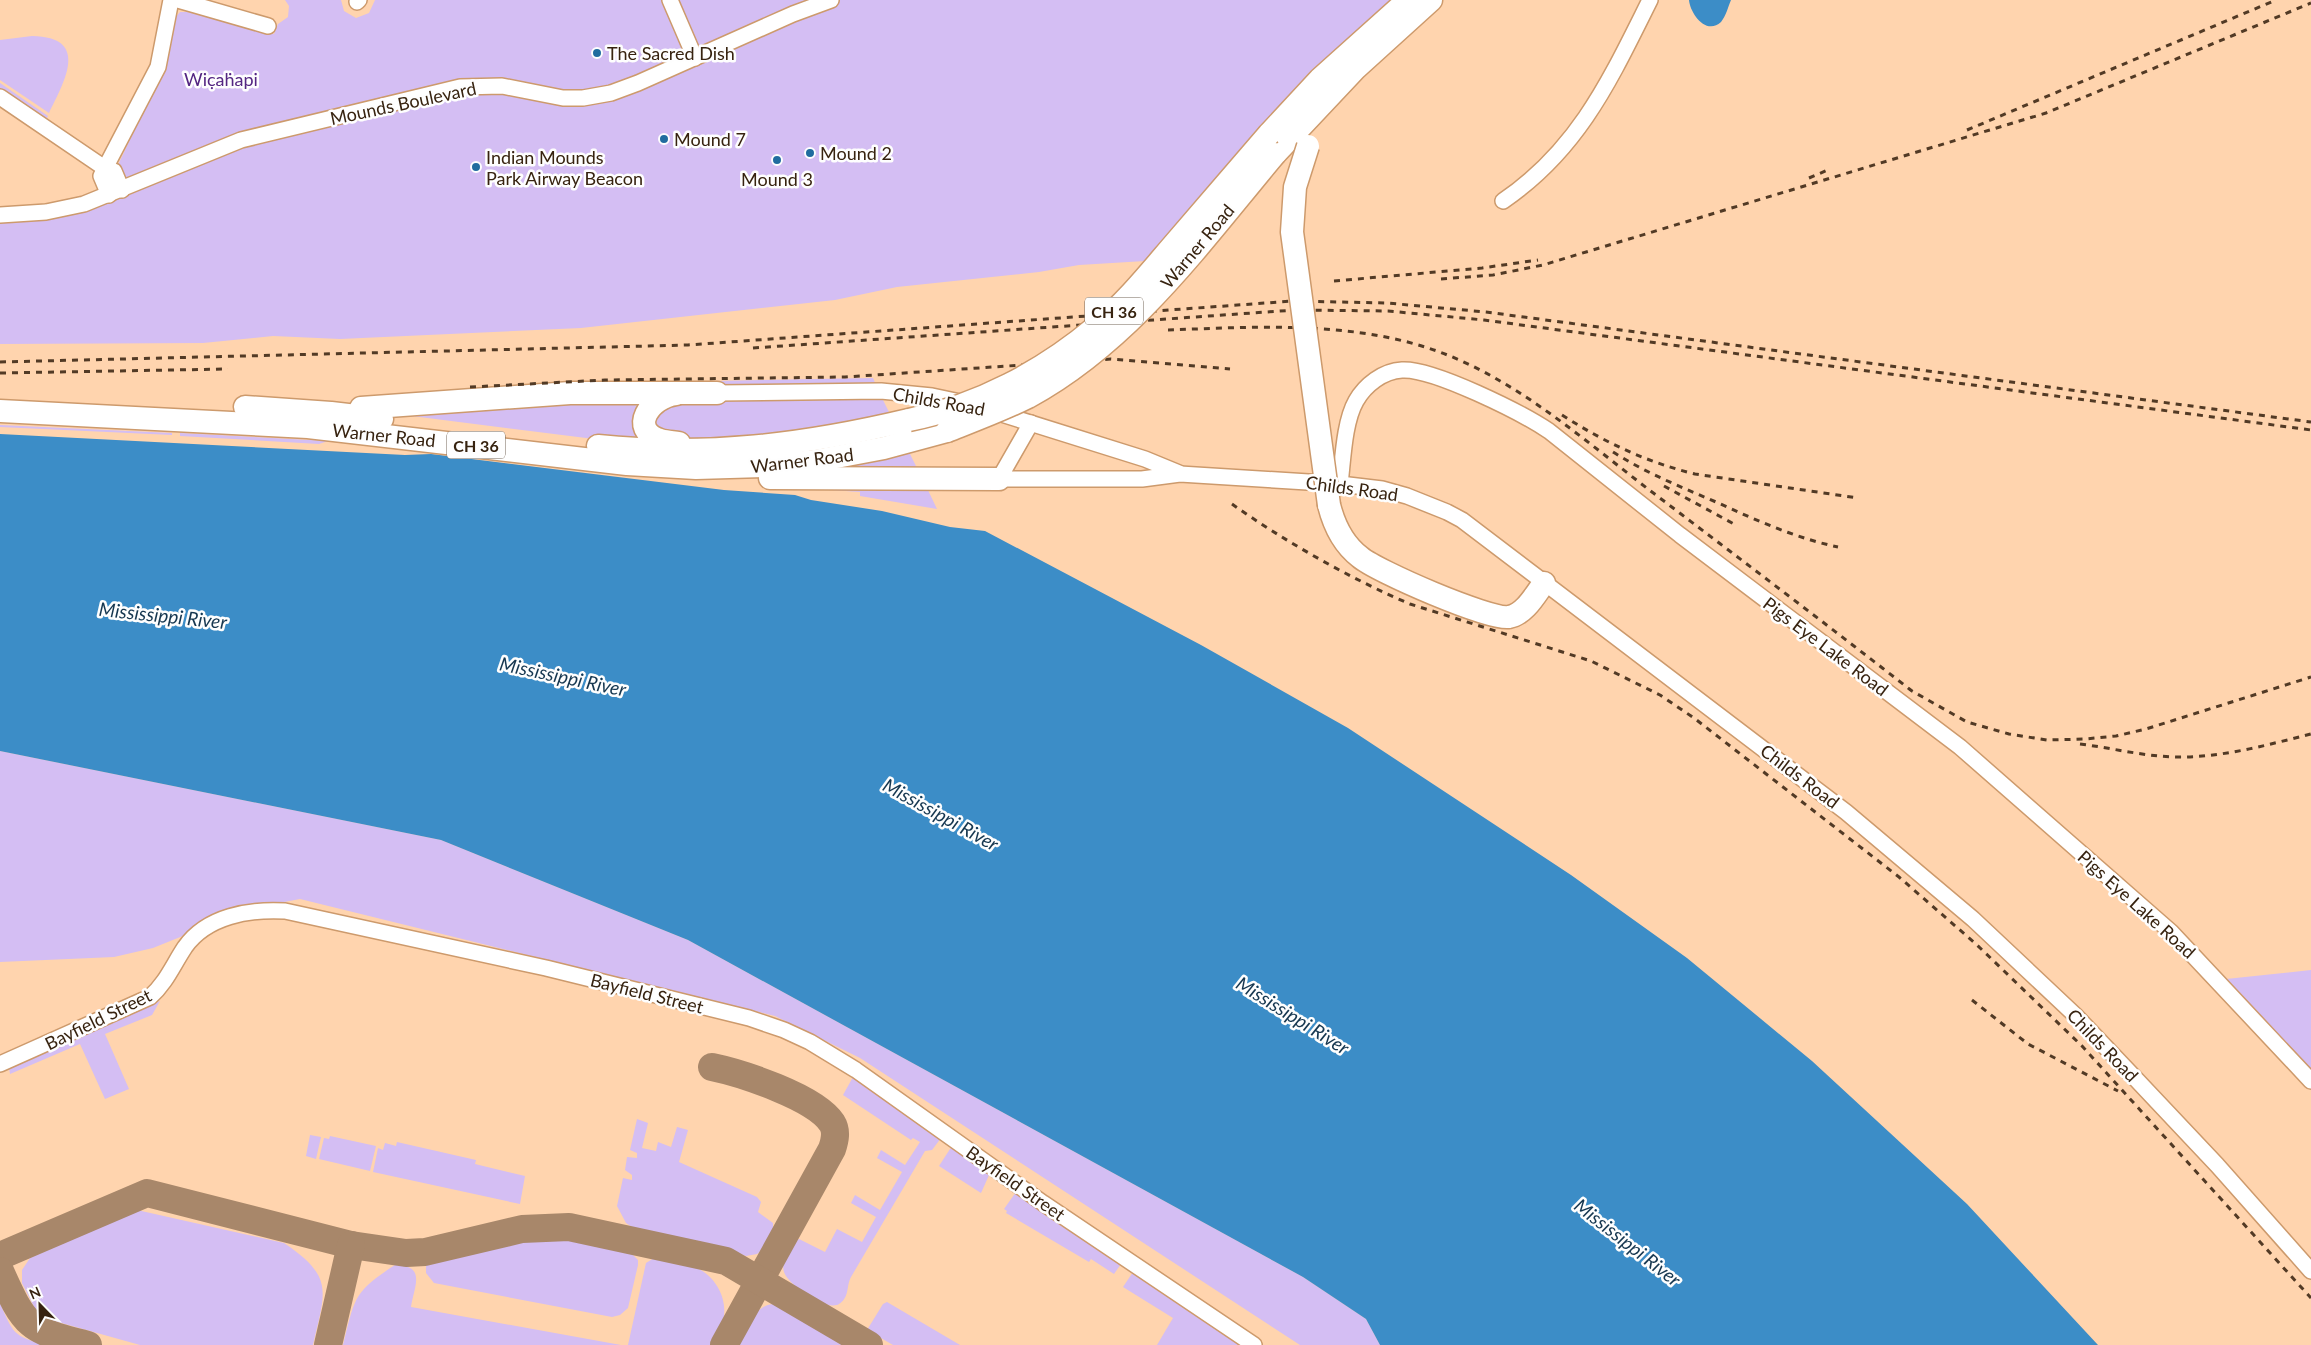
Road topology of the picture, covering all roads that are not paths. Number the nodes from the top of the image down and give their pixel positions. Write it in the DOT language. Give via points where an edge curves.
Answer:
graph roads {
  1 [pos="171,0"];
  2 [pos="178,0"];
  3 [pos="670,0"];
  4 [pos="832,0"];
  5 [pos="1408,0"];
  6 [pos="1431,0"];
  7 [pos="1650,0"];
  8 [pos="268,26"];
  9 [pos="1391,34"];
  10 [pos="696,58"];
  11 [pos="0,96"];
  12 [pos="1272,144"];
  13 [pos="106,169"];
  14 [pos="116,193"];
  15 [pos="1503,201"];
  16 [pos="0,215"];
  17 [pos="717,393"];
  18 [pos="0,396"];
  19 [pos="284,409"];
  20 [pos="0,411"];
  21 [pos="1031,423"];
  22 [pos="758,448"];
  23 [pos="627,464"];
  24 [pos="1180,474"];
  25 [pos="1000,479"];
  26 [pos="1340,484"];
  27 [pos="1544,583"];
  28 [pos="0,1064"];
  29 [pos="2311,1081"];
  30 [pos="2311,1271"];
  31 [pos="1254,1345"];
  1 -- 13 [label="street" via="160,63"];
  2 -- 8 [label="street"];
  3 -- 10 [label="street"];
  4 -- 10 [label="street, Mounds Boulevard"];
  5 -- 12 [label="highway, Warner Road / CH 36" via="1320,78"];
  6 -- 9 [label="highway, Warner Road / CH 36"];
  7 -- 15 [label="street" via="1612,75 1577,132 1549,164"];
  9 -- 12 [label="highway, Warner Road / CH 36"];
  9 -- 27 [label="highway, bridge" via="1330,112 1308,146 1295,187 1292,232 1328,505 1339,533 1360,557 1388,574 1488,614 1515,615 1522,611"];
  10 -- 14 [label="street, Mounds Boulevard" via="632,86 590,97 557,98 495,86 460,87 241,140"];
  11 -- 13 [label="street"];
  12 -- 22 [label="highway, Warner Road / CH 36, bridge" via="1098,326 1050,361 1003,388 948,410 826,438"];
  12 -- 23 [label="highway, Warner Road / CH 36, bridge" via="1160,290 1111,339 1071,370 1029,396 947,431 884,448 792,464 720,468"];
  13 -- 14 [label="street" via="101,176"];
  14 -- 16 [label="street, Mounds Boulevard" via="58,210"];
  17 -- 19 [label="highway" via="570,393 401,406"];
  17 -- 21 [label="street, Childs Road" via="894,392 962,402"];
  17 -- 22 [label="highway" via="676,394 660,398 646,414 647,429 655,438 666,442"];
  18 -- 19 [label="highway, Warner Road / CH 36"];
  19 -- 22 [label="highway, Warner Road / CH 36" via="620,448 689,451"];
  20 -- 23 [label="highway, Warner Road / CH 36" via="323,428"];
  21 -- 24 [label="street, Childs Road" via="1145,459"];
  21 -- 25 [label="street"];
  23 -- 25 [label="highway" via="732,477"];
  24 -- 25 [label="street, Childs Road" via="1142,479"];
  24 -- 26 [label="street, Childs Road"];
  26 -- 27 [label="street, Childs Road" via="1399,494 1447,512 1478,531"];
  26 -- 29 [label="street, Pigs Eye Lake Road" via="1350,418 1356,401 1366,388 1388,373 1404,370 1426,374 1528,417 1960,747 2172,932"];
  27 -- 30 [label="street, Childs Road" via="1846,812 1973,919 2094,1035 2217,1165"];
  28 -- 31 [label="street, Bayfield Street" via="150,997 166,981 185,947 204,927 246,913 285,911 546,968 749,1018 810,1042 856,1070"];
}
